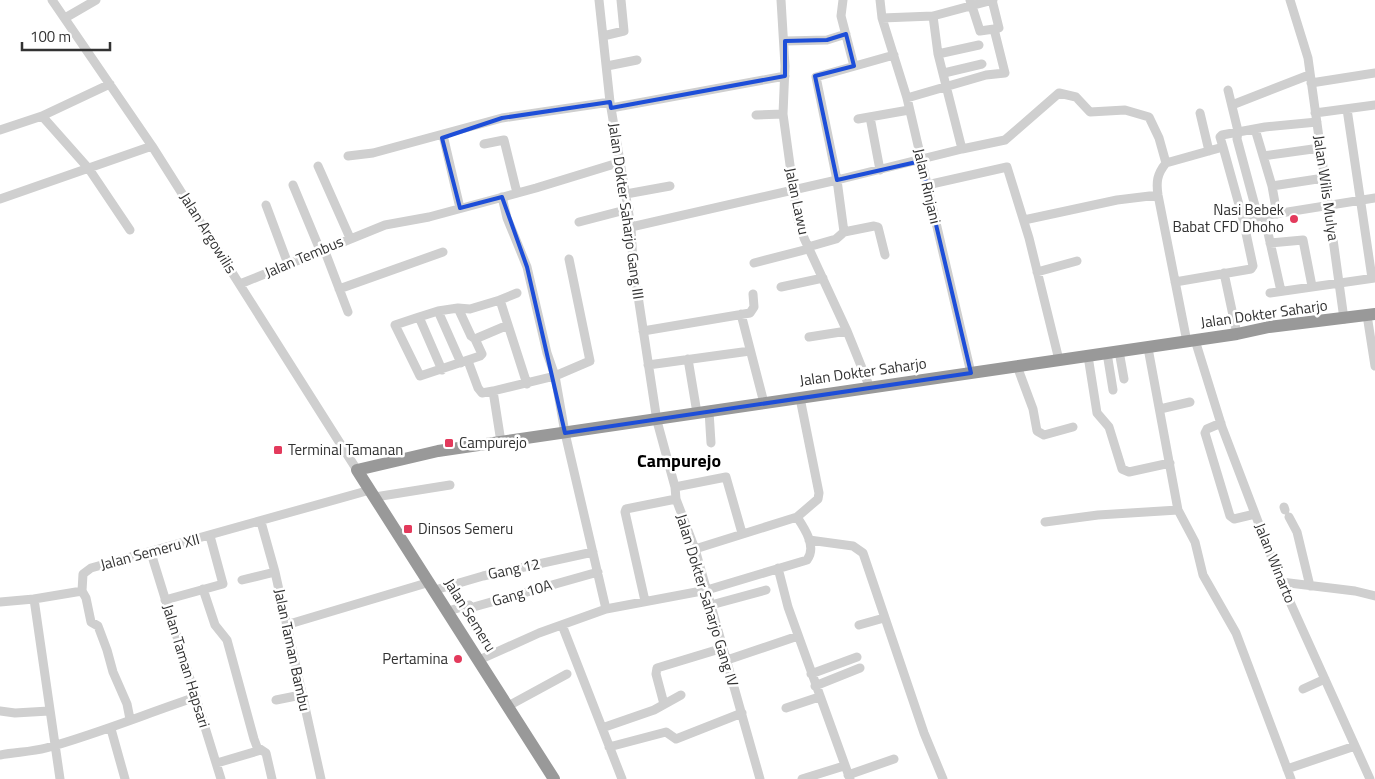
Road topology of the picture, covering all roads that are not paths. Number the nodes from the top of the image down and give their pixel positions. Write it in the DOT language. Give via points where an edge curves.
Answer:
graph roads {
  1 [pos="52,0"];
  2 [pos="96,0"];
  3 [pos="599,0"];
  4 [pos="621,0"];
  5 [pos="781,0"];
  6 [pos="843,0"];
  7 [pos="880,0"];
  8 [pos="992,0"];
  9 [pos="1290,0"];
  10 [pos="971,3"];
  11 [pos="933,16"];
  12 [pos="65,18"];
  13 [pos="882,18"];
  14 [pos="994,29"];
  15 [pos="846,34"];
  16 [pos="603,36"];
  17 [pos="784,41"];
  18 [pos="979,45"];
  19 [pos="938,54"];
  20 [pos="894,55"];
  21 [pos="637,60"];
  22 [pos="982,64"];
  23 [pos="607,66"];
  24 [pos="854,66"];
  25 [pos="944,73"];
  26 [pos="1375,73"];
  27 [pos="784,76"];
  28 [pos="1310,79"];
  29 [pos="110,84"];
  30 [pos="947,87"];
  31 [pos="1228,90"];
  32 [pos="907,98"];
  33 [pos="610,105"];
  34 [pos="1232,105"];
  35 [pos="1375,105"];
  36 [pos="1347,109"];
  37 [pos="910,110"];
  38 [pos="1200,113"];
  39 [pos="783,114"];
  40 [pos="756,115"];
  41 [pos="42,116"];
  42 [pos="870,117"];
  43 [pos="1316,117"];
  44 [pos="858,119"];
  45 [pos="1255,129"];
  46 [pos="0,130"];
  47 [pos="1238,131"];
  48 [pos="443,135"];
  49 [pos="484,144"];
  50 [pos="152,146"];
  51 [pos="1223,147"];
  52 [pos="1320,148"];
  53 [pos="962,149"];
  54 [pos="1209,150"];
  55 [pos="348,156"];
  56 [pos="1263,156"];
  57 [pos="921,161"];
  58 [pos="620,162"];
  59 [pos="1166,163"];
  60 [pos="318,166"];
  61 [pos="90,169"];
  62 [pos="880,170"];
  63 [pos="1324,178"];
  64 [pos="837,180"];
  65 [pos="293,185"];
  66 [pos="927,185"];
  67 [pos="670,186"];
  68 [pos="1272,186"];
  69 [pos="792,190"];
  70 [pos="517,193"];
  71 [pos="626,194"];
  72 [pos="1158,195"];
  73 [pos="1,197"];
  74 [pos="502,197"];
  75 [pos="1375,198"];
  76 [pos="1360,201"];
  77 [pos="266,205"];
  78 [pos="1329,206"];
  79 [pos="460,208"];
  80 [pos="628,209"];
  81 [pos="1276,214"];
  82 [pos="1261,216"];
  83 [pos="1243,219"];
  84 [pos="1024,220"];
  85 [pos="578,222"];
  86 [pos="631,227"];
  87 [pos="130,230"];
  88 [pos="844,232"];
  89 [pos="350,238"];
  90 [pos="1270,243"];
  91 [pos="808,248"];
  92 [pos="322,250"];
  93 [pos="443,252"];
  94 [pos="885,255"];
  95 [pos="569,259"];
  96 [pos="1077,261"];
  97 [pos="754,263"];
  98 [pos="288,264"];
  99 [pos="1037,272"];
  100 [pos="1224,273"];
  101 [pos="823,278"];
  102 [pos="1373,278"];
  103 [pos="1175,282"];
  104 [pos="1340,282"];
  105 [pos="240,284"];
  106 [pos="1312,286"];
  107 [pos="780,287"];
  108 [pos="340,289"];
  109 [pos="1281,291"];
  110 [pos="517,293"];
  111 [pos="1270,293"];
  112 [pos="753,294"];
  113 [pos="500,300"];
  114 [pos="458,308"];
  115 [pos="438,311"];
  116 [pos="348,312"];
  117 [pos="741,314"];
  118 [pos="1371,315"];
  119 [pos="418,317"];
  120 [pos="1344,319"];
  121 [pos="508,325"];
  122 [pos="643,331"];
  123 [pos="847,331"];
  124 [pos="1237,334"];
  125 [pos="809,337"];
  126 [pos="475,339"];
  127 [pos="1191,341"];
  128 [pos="1148,348"];
  129 [pos="750,351"];
  130 [pos="1113,352"];
  131 [pos="1088,356"];
  132 [pos="688,359"];
  133 [pos="1059,360"];
  134 [pos="464,362"];
  135 [pos="648,365"];
  136 [pos="1017,366"];
  137 [pos="1375,366"];
  138 [pos="442,370"];
  139 [pos="971,373"];
  140 [pos="555,376"];
  141 [pos="1124,379"];
  142 [pos="527,384"];
  143 [pos="870,388"];
  144 [pos="1114,390"];
  145 [pos="493,391"];
  146 [pos="800,398"];
  147 [pos="1190,402"];
  148 [pos="764,404"];
  149 [pos="1160,409"];
  150 [pos="703,412"];
  151 [pos="657,421"];
  152 [pos="1221,423"];
  153 [pos="1073,427"];
  154 [pos="565,433"];
  155 [pos="501,442"];
  156 [pos="711,443"];
  157 [pos="1170,463"];
  158 [pos="357,470"];
  159 [pos="450,485"];
  160 [pos="675,487"];
  161 [pos="373,494"];
  162 [pos="676,499"];
  163 [pos="1178,510"];
  164 [pos="1286,512"];
  165 [pos="1255,514"];
  166 [pos="798,517"];
  167 [pos="261,522"];
  168 [pos="1045,522"];
  169 [pos="742,533"];
  170 [pos="210,536"];
  171 [pos="809,540"];
  172 [pos="695,549"];
  173 [pos="593,552"];
  174 [pos="151,553"];
  175 [pos="778,568"];
  176 [pos="275,572"];
  177 [pos="598,572"];
  178 [pos="242,580"];
  179 [pos="1281,582"];
  180 [pos="433,586"];
  181 [pos="1310,586"];
  182 [pos="203,589"];
  183 [pos="707,590"];
  184 [pos="766,590"];
  185 [pos="82,591"];
  186 [pos="1375,596"];
  187 [pos="34,599"];
  188 [pos="166,600"];
  189 [pos="645,601"];
  190 [pos="0,602"];
  191 [pos="711,605"];
  192 [pos="606,609"];
  193 [pos="448,610"];
  194 [pos="884,618"];
  195 [pos="286,625"];
  196 [pos="562,625"];
  197 [pos="859,625"];
  198 [pos="798,636"];
  199 [pos="723,648"];
  200 [pos="857,658"];
  201 [pos="479,660"];
  202 [pos="727,660"];
  203 [pos="860,668"];
  204 [pos="567,674"];
  205 [pos="811,674"];
  206 [pos="1325,679"];
  207 [pos="815,686"];
  208 [pos="1303,688"];
  209 [pos="301,695"];
  210 [pos="681,695"];
  211 [pos="196,697"];
  212 [pos="819,697"];
  213 [pos="276,700"];
  214 [pos="664,704"];
  215 [pos="508,706"];
  216 [pos="786,708"];
  217 [pos="49,711"];
  218 [pos="0,712"];
  219 [pos="742,713"];
  220 [pos="130,720"];
  221 [pos="602,728"];
  222 [pos="111,729"];
  223 [pos="54,745"];
  224 [pos="1355,746"];
  225 [pos="609,747"];
  226 [pos="261,750"];
  227 [pos="0,755"];
  228 [pos="894,759"];
  229 [pos="216,763"];
  230 [pos="844,766"];
  231 [pos="1287,769"];
  232 [pos="849,777"];
  233 [pos="60,779"];
  234 [pos="125,779"];
  235 [pos="221,779"];
  236 [pos="272,779"];
  237 [pos="321,779"];
  238 [pos="552,779"];
  239 [pos="622,779"];
  240 [pos="760,779"];
  241 [pos="802,779"];
  242 [pos="943,779"];
  243 [pos="1291,779"];
  244 [pos="1370,779"];
  1 -- 12 [label="street, Jalan Argowilis"];
  2 -- 12 [label="street"];
  3 -- 16 [label="street, Jalan Dokter Saharjo Gang III"];
  4 -- 16 [label="street" via="624,31"];
  5 -- 17 [label="street, Jalan Lawu"];
  6 -- 15 [label="street" via="841,14"];
  7 -- 13 [label="street, Jalan Rinjani"];
  8 -- 10 [label="street"];
  8 -- 14 [label="street" via="999,28"];
  9 -- 28 [label="street, Jalan Wilis Mulya" via="1308,58"];
  10 -- 11 [label="street"];
  10 -- 14 [label="street" via="980,32"];
  11 -- 13 [label="street"];
  11 -- 19 [label="street"];
  12 -- 29 [label="street, Jalan Argowilis"];
  13 -- 20 [label="street, Jalan Rinjani"];
  14 -- 30 [label="street" via="1005,73 986,75"];
  15 -- 17 [label="street" via="827,40"];
  15 -- 24 [label="street"];
  16 -- 23 [label="street, Jalan Dokter Saharjo Gang III"];
  17 -- 27 [label="street, Jalan Lawu"];
  18 -- 19 [label="street"];
  19 -- 25 [label="street"];
  20 -- 24 [label="street"];
  20 -- 32 [label="street, Jalan Rinjani"];
  21 -- 23 [label="street"];
  22 -- 25 [label="street"];
  23 -- 33 [label="street, Jalan Dokter Saharjo Gang III"];
  24 -- 64 [label="street" via="816,78"];
  25 -- 30 [label="street"];
  26 -- 28 [label="street"];
  27 -- 33 [label="street"];
  27 -- 39 [label="street, Jalan Lawu"];
  28 -- 34 [label="street"];
  28 -- 43 [label="street, Jalan Wilis Mulya"];
  29 -- 41 [label="street"];
  29 -- 50 [label="street, Jalan Argowilis"];
  30 -- 32 [label="street"];
  30 -- 53 [label="street"];
  31 -- 34 [label="street"];
  32 -- 37 [label="street, Jalan Rinjani"];
  33 -- 48 [label="street" via="502,118"];
  33 -- 58 [label="street, Jalan Dokter Saharjo Gang III"];
  34 -- 47 [label="street"];
  35 -- 36 [label="street"];
  36 -- 43 [label="street"];
  36 -- 76 [label="street"];
  37 -- 42 [label="street"];
  37 -- 57 [label="street, Jalan Rinjani"];
  38 -- 54 [label="street"];
  39 -- 40 [label="street"];
  39 -- 69 [label="street, Jalan Lawu"];
  41 -- 46 [label="street"];
  41 -- 61 [label="street"];
  42 -- 44 [label="street"];
  42 -- 62 [label="street"];
  43 -- 45 [label="street"];
  43 -- 52 [label="street, Jalan Wilis Mulya"];
  45 -- 47 [label="street"];
  45 -- 56 [label="street"];
  47 -- 51 [label="street" via="1221,136"];
  47 -- 82 [label="street" via="1237,139"];
  48 -- 55 [label="street" via="374,153"];
  48 -- 79 [label="street"];
  49 -- 70 [label="street" via="504,140"];
  50 -- 61 [label="street"];
  50 -- 105 [label="street, Jalan Argowilis"];
  51 -- 54 [label="street"];
  51 -- 83 [label="street"];
  52 -- 56 [label="street"];
  52 -- 63 [label="street, Jalan Wilis Mulya"];
  53 -- 57 [label="street"];
  53 -- 59 [label="street" via="1005,140 1059,93 1076,97 1090,112 1125,110 1148,117 1159,138"];
  54 -- 59 [label="street"];
  56 -- 68 [label="street"];
  57 -- 62 [label="street"];
  57 -- 66 [label="street, Jalan Rinjani"];
  58 -- 70 [label="street, Jalan Tembus"];
  58 -- 71 [label="street, Jalan Dokter Saharjo Gang III"];
  59 -- 72 [label="street, Jalan Winarto" via="1156,182"];
  60 -- 89 [label="street"];
  61 -- 73 [label="street"];
  61 -- 87 [label="street"];
  62 -- 64 [label="street"];
  63 -- 68 [label="street"];
  63 -- 78 [label="street, Jalan Wilis Mulya"];
  64 -- 69 [label="street"];
  64 -- 88 [label="street"];
  65 -- 92 [label="street"];
  66 -- 84 [label="street" via="1008,167"];
  66 -- 139 [label="street, Jalan Rinjani"];
  67 -- 71 [label="street"];
  68 -- 81 [label="street"];
  69 -- 86 [label="street"];
  69 -- 91 [label="street, Jalan Lawu"];
  70 -- 74 [label="street, Jalan Tembus"];
  71 -- 80 [label="street, Jalan Dokter Saharjo Gang III"];
  72 -- 84 [label="street" via="1117,200"];
  72 -- 103 [label="street, Jalan Winarto"];
  74 -- 79 [label="street, Jalan Tembus"];
  74 -- 140 [label="street" via="527,267"];
  75 -- 76 [label="street"];
  76 -- 78 [label="street"];
  76 -- 102 [label="street"];
  77 -- 98 [label="street"];
  78 -- 81 [label="street"];
  78 -- 104 [label="street, Jalan Wilis Mulya"];
  79 -- 89 [label="street, Jalan Tembus"];
  80 -- 85 [label="street"];
  80 -- 86 [label="street, Jalan Dokter Saharjo Gang III"];
  81 -- 82 [label="street"];
  82 -- 83 [label="street"];
  82 -- 90 [label="street"];
  83 -- 100 [label="street" via="1253,266"];
  84 -- 99 [label="street"];
  86 -- 122 [label="street, Jalan Dokter Saharjo Gang III"];
  88 -- 91 [label="street" via="836,239"];
  88 -- 94 [label="street" via="878,227"];
  89 -- 92 [label="street, Jalan Tembus"];
  90 -- 106 [label="street" via="1303,240"];
  90 -- 109 [label="street"];
  91 -- 97 [label="street"];
  91 -- 101 [label="street, Jalan Lawu"];
  92 -- 98 [label="street, Jalan Tembus"];
  92 -- 108 [label="street"];
  93 -- 108 [label="street"];
  95 -- 140 [label="street" via="590,359 588,363"];
  96 -- 99 [label="street"];
  98 -- 105 [label="street, Jalan Tembus"];
  99 -- 133 [label="street"];
  100 -- 103 [label="street"];
  100 -- 124 [label="street"];
  101 -- 107 [label="street"];
  101 -- 123 [label="street, Jalan Lawu"];
  102 -- 104 [label="street"];
  103 -- 127 [label="street, Jalan Winarto"];
  104 -- 106 [label="street"];
  104 -- 120 [label="street, Jalan Wilis Mulya"];
  105 -- 158 [label="street, Jalan Argowilis"];
  106 -- 109 [label="street"];
  108 -- 116 [label="street"];
  109 -- 111 [label="street"];
  110 -- 113 [label="street"];
  112 -- 117 [label="street" via="753,310"];
  113 -- 114 [label="street" via="470,309"];
  113 -- 121 [label="street"];
  114 -- 115 [label="street"];
  114 -- 126 [label="street"];
  115 -- 119 [label="street"];
  115 -- 134 [label="street"];
  117 -- 122 [label="street"];
  117 -- 129 [label="street"];
  118 -- 120 [label="highway, Jalan Dokter Saharjo"];
  118 -- 137 [label="street"];
  119 -- 138 [label="street"];
  119 -- 138 [label="street" via="395,325 420,376"];
  120 -- 124 [label="highway, Jalan Dokter Saharjo"];
  121 -- 126 [label="street"];
  121 -- 142 [label="street"];
  122 -- 135 [label="street, Jalan Dokter Saharjo Gang III"];
  123 -- 125 [label="street"];
  123 -- 143 [label="street, Jalan Lawu"];
  124 -- 127 [label="highway, Jalan Dokter Saharjo"];
  126 -- 134 [label="street" via="482,354"];
  127 -- 128 [label="highway, Jalan Dokter Saharjo"];
  127 -- 152 [label="street, Jalan Winarto"];
  128 -- 130 [label="highway, Jalan Dokter Saharjo"];
  128 -- 149 [label="street"];
  129 -- 132 [label="street"];
  129 -- 148 [label="street"];
  130 -- 131 [label="highway, Jalan Dokter Saharjo"];
  130 -- 141 [label="street"];
  130 -- 144 [label="street"];
  131 -- 133 [label="highway, Jalan Dokter Saharjo"];
  131 -- 157 [label="street" via="1097,413 1109,427 1122,469 1129,472"];
  132 -- 135 [label="street"];
  132 -- 150 [label="street"];
  133 -- 136 [label="highway, Jalan Dokter Saharjo"];
  134 -- 138 [label="street"];
  134 -- 145 [label="street" via="482,393"];
  135 -- 151 [label="street, Jalan Dokter Saharjo Gang III"];
  136 -- 139 [label="highway, Jalan Dokter Saharjo"];
  136 -- 153 [label="street" via="1033,409 1037,431 1044,435"];
  139 -- 143 [label="highway, Jalan Dokter Saharjo"];
  140 -- 142 [label="street"];
  140 -- 154 [label="street"];
  142 -- 145 [label="street"];
  143 -- 146 [label="highway, Jalan Dokter Saharjo"];
  145 -- 155 [label="street"];
  146 -- 148 [label="highway, Jalan Dokter Saharjo"];
  146 -- 166 [label="street" via="819,496"];
  147 -- 149 [label="street"];
  148 -- 150 [label="highway, Jalan Dokter Saharjo"];
  149 -- 157 [label="street"];
  150 -- 151 [label="highway, Jalan Dokter Saharjo"];
  150 -- 156 [label="street"];
  151 -- 154 [label="highway, Jalan Dokter Saharjo"];
  151 -- 160 [label="street, Jalan Dokter Saharjo Gang IV"];
  152 -- 165 [label="street, Jalan Winarto"];
  152 -- 165 [label="street" via="1205,433 1230,516 1234,519"];
  154 -- 155 [label="highway, Jalan Dokter Saharjo"];
  154 -- 173 [label="street"];
  155 -- 158 [label="highway, Jalan Dokter Saharjo" via="438,451"];
  157 -- 163 [label="street"];
  158 -- 161 [label="highway, Jalan Semeru"];
  159 -- 161 [label="street, Jalan Semeru XII"];
  160 -- 162 [label="street, Jalan Dokter Saharjo Gang IV"];
  160 -- 169 [label="street" via="726,477"];
  161 -- 167 [label="street, Jalan Semeru XII"];
  161 -- 180 [label="highway, Jalan Semeru"];
  162 -- 172 [label="street, Jalan Dokter Saharjo Gang IV"];
  162 -- 189 [label="street" via="626,509 625,512"];
  163 -- 168 [label="street"];
  163 -- 231 [label="street" via="1195,542 1203,575 1236,633"];
  164 -- 181 [label="street" via="1297,532"];
  165 -- 179 [label="street, Jalan Winarto"];
  166 -- 169 [label="street"];
  166 -- 171 [label="street"];
  167 -- 170 [label="street, Jalan Semeru XII"];
  167 -- 176 [label="street, Jalan Taman Bambu"];
  169 -- 172 [label="street"];
  170 -- 174 [label="street, Jalan Semeru XII"];
  170 -- 182 [label="street" via="223,584"];
  171 -- 175 [label="street" via="809,559"];
  171 -- 194 [label="street" via="859,548"];
  172 -- 183 [label="street, Jalan Dokter Saharjo Gang IV"];
  173 -- 177 [label="street"];
  173 -- 180 [label="street, Gang 12"];
  174 -- 185 [label="street, Jalan Semeru XII" via="87,570 83,574"];
  174 -- 188 [label="street, Jalan Taman Hapsari"];
  175 -- 183 [label="street"];
  175 -- 198 [label="street" via="784,598"];
  176 -- 178 [label="street"];
  176 -- 195 [label="street, Jalan Taman Bambu"];
  177 -- 192 [label="street"];
  177 -- 193 [label="street, Gang 10A" via="470,608 468,605"];
  179 -- 181 [label="street"];
  179 -- 206 [label="street, Jalan Winarto"];
  180 -- 193 [label="highway, Jalan Semeru"];
  180 -- 195 [label="street, Gang 12"];
  181 -- 186 [label="street"];
  182 -- 188 [label="street"];
  182 -- 226 [label="street" via="215,625 225,634 246,714 257,747"];
  183 -- 189 [label="street"];
  183 -- 191 [label="street, Jalan Dokter Saharjo Gang IV"];
  184 -- 191 [label="street"];
  185 -- 187 [label="street"];
  185 -- 220 [label="street" via="91,622 98,626 107,650"];
  187 -- 190 [label="street"];
  187 -- 217 [label="street"];
  188 -- 211 [label="street, Jalan Taman Hapsari"];
  189 -- 192 [label="street"];
  191 -- 199 [label="street, Jalan Dokter Saharjo Gang IV"];
  192 -- 196 [label="street"];
  193 -- 201 [label="highway, Jalan Semeru"];
  194 -- 197 [label="street"];
  194 -- 242 [label="street"];
  195 -- 209 [label="street, Jalan Taman Bambu"];
  196 -- 201 [label="street"];
  196 -- 221 [label="street"];
  198 -- 202 [label="street"];
  198 -- 205 [label="street"];
  199 -- 202 [label="street, Jalan Dokter Saharjo Gang IV"];
  199 -- 214 [label="street" via="656,668"];
  200 -- 205 [label="street"];
  201 -- 215 [label="highway, Jalan Semeru"];
  202 -- 219 [label="street, Jalan Dokter Saharjo Gang IV"];
  203 -- 207 [label="street"];
  204 -- 215 [label="street"];
  205 -- 207 [label="street"];
  206 -- 208 [label="street"];
  206 -- 224 [label="street, Jalan Winarto"];
  207 -- 212 [label="street"];
  209 -- 213 [label="street"];
  209 -- 237 [label="street, Jalan Taman Bambu"];
  210 -- 214 [label="street"];
  211 -- 220 [label="street"];
  211 -- 229 [label="street, Jalan Taman Hapsari"];
  212 -- 216 [label="street"];
  212 -- 230 [label="street"];
  214 -- 221 [label="street"];
  215 -- 238 [label="highway, Jalan Semeru"];
  217 -- 218 [label="street"];
  217 -- 223 [label="street"];
  219 -- 225 [label="street" via="676,738 666,732"];
  219 -- 240 [label="street, Jalan Dokter Saharjo Gang IV"];
  220 -- 222 [label="street"];
  221 -- 225 [label="street"];
  222 -- 223 [label="street"];
  222 -- 234 [label="street"];
  223 -- 227 [label="street"];
  223 -- 233 [label="street"];
  224 -- 231 [label="street"];
  224 -- 244 [label="street, Jalan Winarto"];
  225 -- 239 [label="street"];
  226 -- 229 [label="street"];
  226 -- 236 [label="street" via="266,753"];
  228 -- 232 [label="street"];
  229 -- 235 [label="street, Jalan Taman Hapsari"];
  230 -- 232 [label="street"];
  230 -- 241 [label="street"];
  231 -- 243 [label="street"];
}
